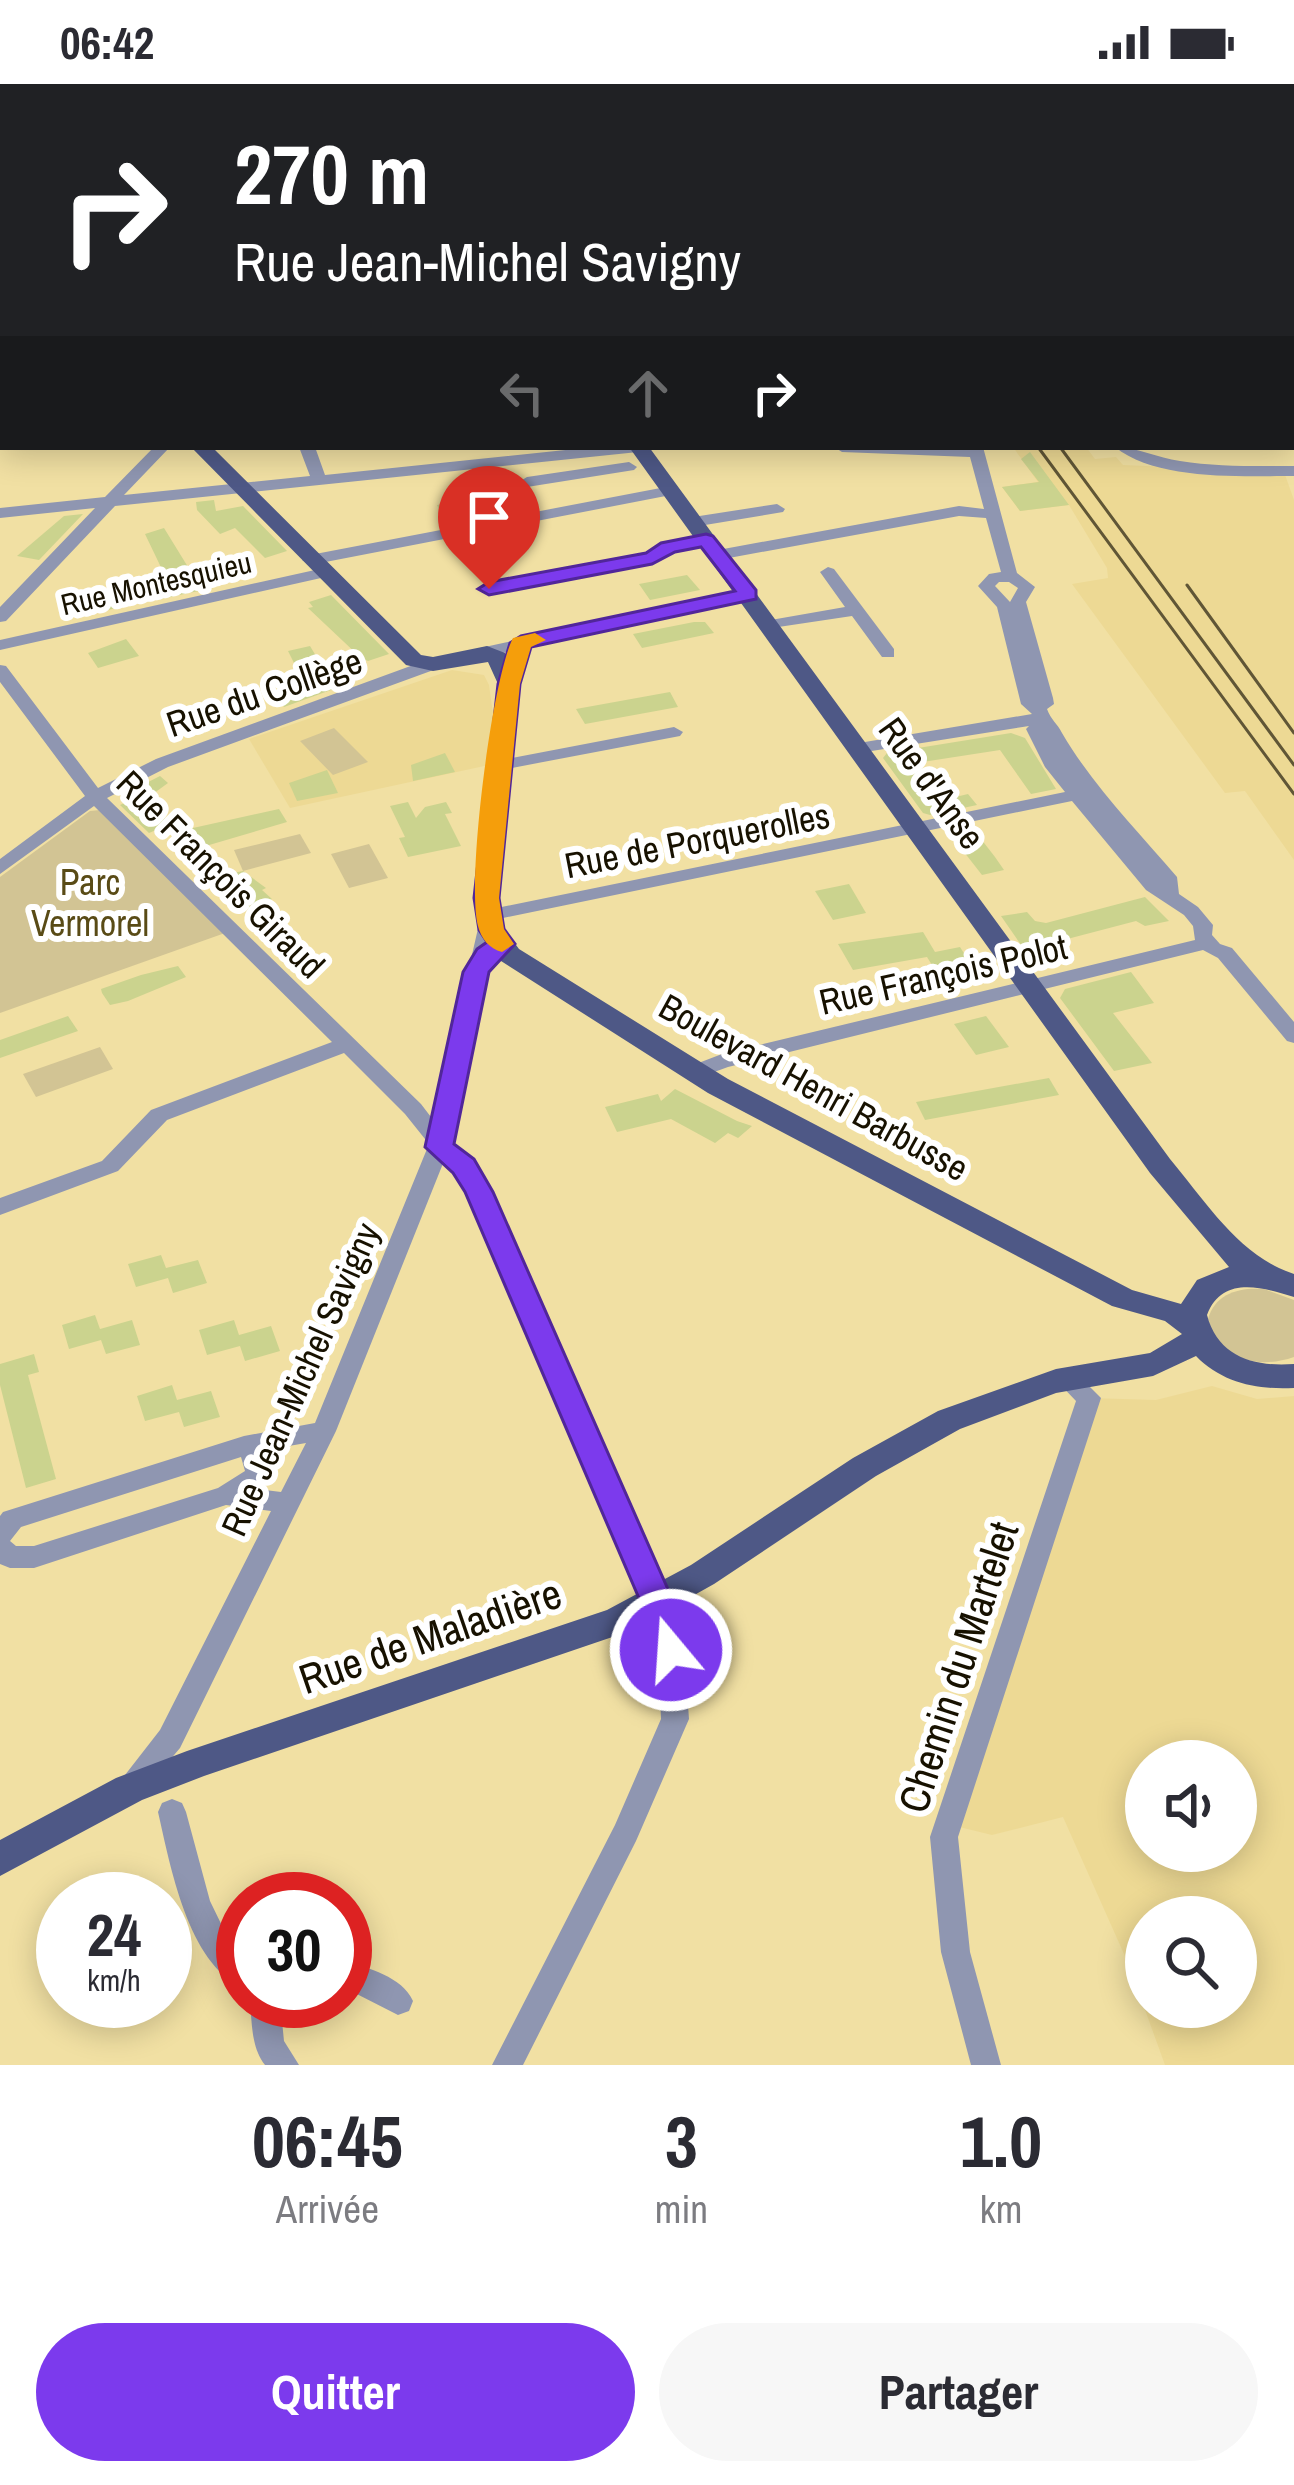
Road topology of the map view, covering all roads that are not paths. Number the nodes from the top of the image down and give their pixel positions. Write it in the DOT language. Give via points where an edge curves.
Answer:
graph roads {
  1 [pos="159,450"];
  2 [pos="204,450"];
  3 [pos="308,450"];
  4 [pos="973,450"];
  5 [pos="1128,450"];
  6 [pos="635,454"];
  7 [pos="514,460"];
  8 [pos="1293,474"];
  9 [pos="319,480"];
  10 [pos="527,482"];
  11 [pos="240,488"];
  12 [pos="671,491"];
  13 [pos="114,501"];
  14 [pos="776,509"];
  15 [pos="0,513"];
  16 [pos="547,514"];
  17 [pos="986,514"];
  18 [pos="706,539"];
  19 [pos="317,566"];
  20 [pos="828,572"];
  21 [pos="1001,583"];
  22 [pos="489,589"];
  23 [pos="748,595"];
  24 [pos="855,610"];
  25 [pos="0,617"];
  26 [pos="771,625"];
  27 [pos="521,643"];
  28 [pos="0,645"];
  29 [pos="888,653"];
  30 [pos="433,664"];
  31 [pos="496,666"];
  32 [pos="0,670"];
  33 [pos="1041,716"];
  34 [pos="674,732"];
  35 [pos="859,748"];
  36 [pos="501,765"];
  37 [pos="1077,795"];
  38 [pos="95,797"];
  39 [pos="918,828"];
  40 [pos="0,868"];
  41 [pos="1174,902"];
  42 [pos="489,915"];
  43 [pos="1208,942"];
  44 [pos="506,950"];
  45 [pos="476,972"];
  46 [pos="1031,989"];
  47 [pos="1294,1036"];
  48 [pos="346,1044"];
  49 [pos="1294,1058"];
  50 [pos="695,1072"];
  51 [pos="442,1135"];
  52 [pos="1160,1166"];
  53 [pos="0,1207"];
  54 [pos="1085,1276"];
  55 [pos="1282,1280"];
  56 [pos="1212,1286"];
  57 [pos="1196,1332"];
  58 [pos="1226,1365"];
  59 [pos="1066,1378"];
  60 [pos="1288,1379"];
  61 [pos="325,1431"];
  62 [pos="244,1446"];
  63 [pos="226,1496"];
  64 [pos="288,1503"];
  65 [pos="0,1535"];
  66 [pos="0,1547"];
  67 [pos="658,1603"];
  68 [pos="129,1789"];
  69 [pos="172,1812"];
  70 [pos="0,1858"];
  71 [pos="216,1947"];
  72 [pos="372,1985"];
  73 [pos="398,2001"];
  74 [pos="268,2028"];
  75 [pos="284,2065"];
  76 [pos="507,2065"];
  77 [pos="986,2065"];
  1 -- 13 [label="street"];
  2 -- 11 [label="main road"];
  3 -- 9 [label="street"];
  4 -- 17 [label="street"];
  4 -- 21 [label="street"];
  5 -- 8 [label="street" via="1166,463"];
  6 -- 7 [label="street"];
  6 -- 10 [label="street"];
  6 -- 12 [label="main road, Rue d'Anse"];
  7 -- 9 [label="street"];
  7 -- 10 [label="street"];
  9 -- 11 [label="street"];
  10 -- 16 [label="street"];
  11 -- 13 [label="street"];
  11 -- 19 [label="main road"];
  12 -- 16 [label="street, Rue Montesquieu"];
  12 -- 18 [label="main road, Rue d'Anse"];
  13 -- 15 [label="street"];
  13 -- 25 [label="street"];
  14 -- 18 [label="street"];
  16 -- 19 [label="street, Rue Montesquieu"];
  17 -- 18 [label="street"];
  17 -- 21 [label="street"];
  18 -- 22 [label="street" via="652,558"];
  18 -- 23 [label="main road, Rue d'Anse"];
  19 -- 28 [label="street, Rue Montesquieu"];
  19 -- 30 [label="main road" via="411,658"];
  20 -- 24 [label="street"];
  21 -- 33 [label="street" via="1030,704"];
  21 -- 33 [label="street" via="1020,595"];
  23 -- 26 [label="main road, Rue d'Anse"];
  23 -- 27 [label="street"];
  24 -- 26 [label="street"];
  24 -- 29 [label="street"];
  26 -- 35 [label="main road, Rue d'Anse"];
  27 -- 31 [label="street, Rue Jean-Michel Savigny"];
  27 -- 31 [label="street"];
  30 -- 31 [label="main road"];
  30 -- 38 [label="street, Rue du Collège" via="162,763"];
  31 -- 36 [label="main road, Rue Jean-Michel Savigny"];
  32 -- 38 [label="street, Rue François Giraud"];
  33 -- 35 [label="street"];
  33 -- 37 [label="street" via="1038,741"];
  33 -- 41 [label="street" via="1060,751 1170,881"];
  34 -- 36 [label="street"];
  35 -- 39 [label="main road, Rue d'Anse"];
  36 -- 42 [label="main road, Rue Jean-Michel Savigny"];
  37 -- 39 [label="street, Rue de Porquerolles"];
  37 -- 41 [label="street"];
  38 -- 40 [label="street, Rue du Collège"];
  38 -- 48 [label="street, Rue François Giraud"];
  39 -- 42 [label="street, Rue de Porquerolles"];
  39 -- 46 [label="main road, Rue d'Anse"];
  41 -- 43 [label="street" via="1188,931"];
  42 -- 44 [label="main road, Rue Jean-Michel Savigny"];
  42 -- 45 [label="street, Rue Jean-Michel Savigny"];
  43 -- 46 [label="street, Rue François Polot"];
  43 -- 47 [label="street"];
  43 -- 49 [label="street" via="1211,957"];
  44 -- 45 [label="street"];
  44 -- 50 [label="main road, Boulevard Henri Barbusse"];
  45 -- 51 [label="street, Rue Jean-Michel Savigny"];
  46 -- 50 [label="street, Rue François Polot"];
  46 -- 52 [label="main road, Rue d'Anse"];
  48 -- 51 [label="street, Rue François Giraud"];
  48 -- 53 [label="street" via="159,1115 110,1166"];
  50 -- 54 [label="main road, Boulevard Henri Barbusse"];
  51 -- 61 [label="street, Rue Jean-Michel Savigny"];
  51 -- 67 [label="street" via="479,1192"];
  52 -- 55 [label="main road, Rue d'Anse" via="1232,1253"];
  52 -- 56 [label="main road, Rue d'Anse" via="1215,1256"];
  54 -- 56 [label="main road, Boulevard Henri Barbusse" via="1155,1298"];
  54 -- 57 [label="main road, Boulevard Henri Barbusse" via="1175,1313"];
  55 -- 56 [label="main road, Boulevard Henri Barbusse"];
  56 -- 57 [label="main road" via="1195,1304"];
  57 -- 58 [label="main road, Boulevard Henri Barbusse"];
  57 -- 59 [label="main road, Rue de Maladière" via="1175,1359 1154,1367"];
  58 -- 59 [label="main road, Rue de Maladière"];
  58 -- 60 [label="main road"];
  59 -- 67 [label="main road, Rue de Maladière" via="949,1421"];
  59 -- 77 [label="street, Chemin du Martelet" via="1089,1398 944,1837 946,1909"];
  61 -- 62 [label="street"];
  61 -- 64 [label="street, Rue Jean-Michel Savigny"];
  62 -- 63 [label="street" via="256,1455 259,1476"];
  62 -- 65 [label="street" via="12,1519"];
  63 -- 64 [label="street"];
  63 -- 66 [label="street" via="34,1557 10,1557"];
  64 -- 68 [label="street, Rue Jean-Michel Savigny" via="170,1739"];
  67 -- 68 [label="main road, Rue de Maladière"];
  67 -- 76 [label="street" via="671,1650 674,1719"];
  68 -- 70 [label="main road, Rue de Maladière"];
  69 -- 71 [label="street"];
  72 -- 73 [label="street"];
  74 -- 75 [label="street"];
}
